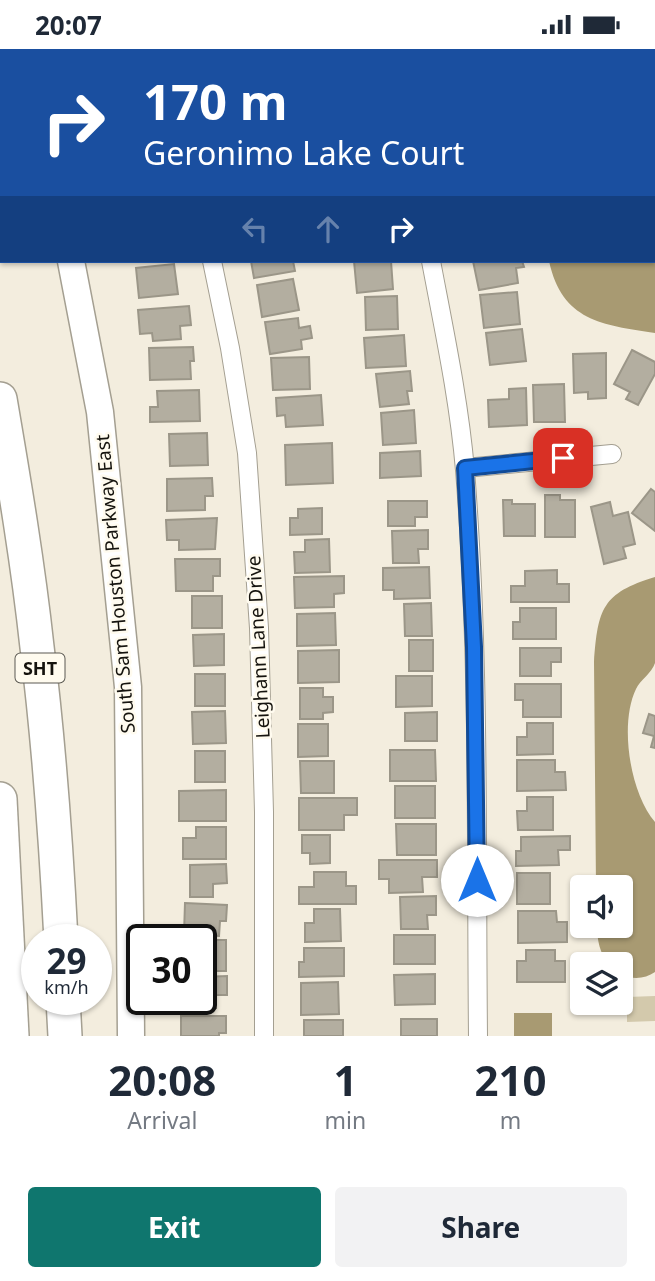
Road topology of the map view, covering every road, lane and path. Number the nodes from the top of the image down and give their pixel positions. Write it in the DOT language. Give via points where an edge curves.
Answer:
graph roads {
  1 [pos="71,263"];
  2 [pos="212,263"];
  3 [pos="431,263"];
  4 [pos="0,399"];
  5 [pos="612,454"];
  6 [pos="465,468"];
  7 [pos="0,799"];
  8 [pos="60,924"];
  9 [pos="64,1015"];
  10 [pos="12,1036"];
  11 [pos="65,1036"];
  12 [pos="131,1036"];
  13 [pos="264,1036"];
  14 [pos="478,1036"];
  1 -- 12 [label="main road, South Sam Houston Parkway East" via="100,412 128,687"];
  2 -- 13 [label="street, Leighann Lane Drive" via="247,453 257,589 264,812"];
  3 -- 6 [label="street"];
  4 -- 8 [label="highway, SHT" via="39,659"];
  5 -- 6 [label="street"];
  6 -- 14 [label="street" via="474,647"];
  7 -- 10 [label="highway"];
  9 -- 11 [label="highway"];
}
